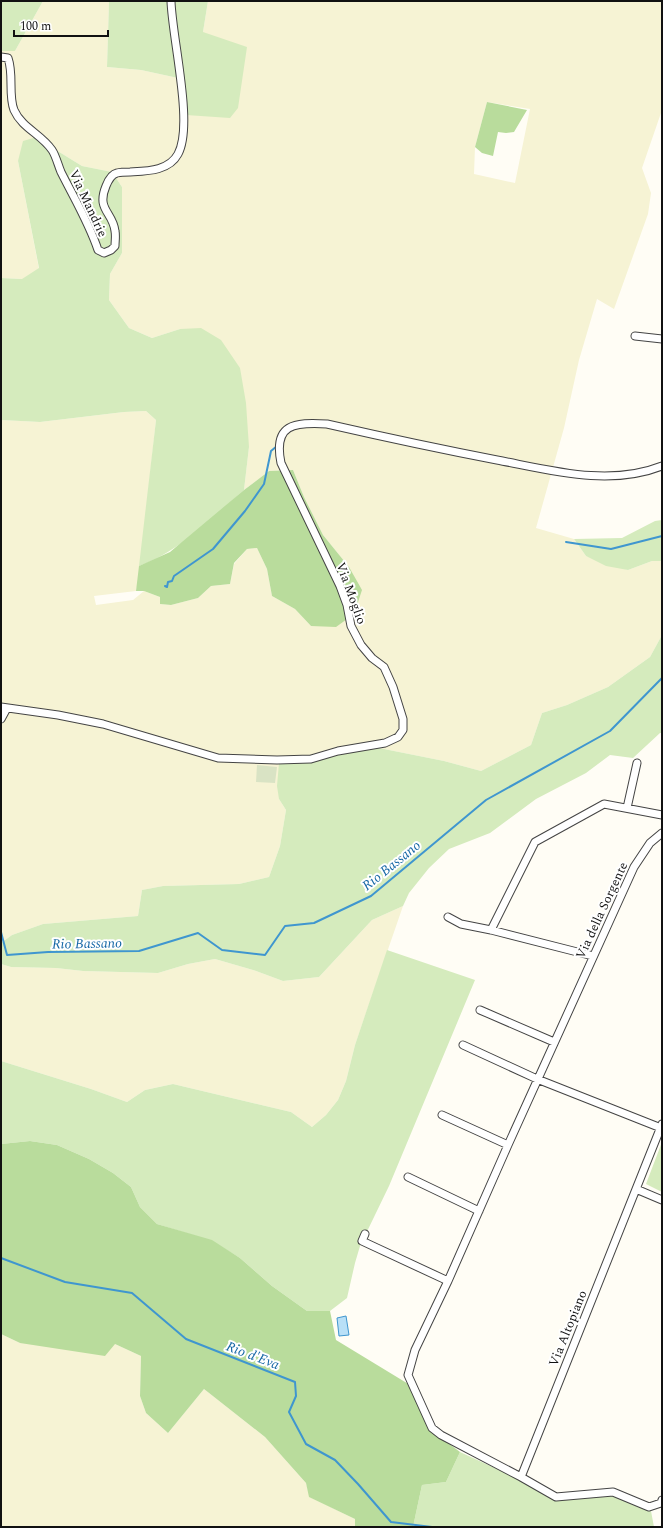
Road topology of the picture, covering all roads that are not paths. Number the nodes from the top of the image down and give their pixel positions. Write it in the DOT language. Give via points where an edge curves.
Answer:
graph roads {
  1 [pos="171,1"];
  2 [pos="1,57"];
  3 [pos="635,336"];
  4 [pos="662,339"];
  5 [pos="662,466"];
  6 [pos="4,708"];
  7 [pos="1,719"];
  8 [pos="637,763"];
  9 [pos="627,808"];
  10 [pos="662,815"];
  11 [pos="662,832"];
  12 [pos="448,917"];
  13 [pos="492,930"];
  14 [pos="593,956"];
  15 [pos="480,1010"];
  16 [pos="554,1042"];
  17 [pos="463,1046"];
  18 [pos="537,1079"];
  19 [pos="442,1115"];
  20 [pos="661,1126"];
  21 [pos="508,1145"];
  22 [pos="408,1177"];
  23 [pos="636,1189"];
  24 [pos="662,1200"];
  25 [pos="478,1211"];
  26 [pos="365,1234"];
  27 [pos="448,1281"];
  28 [pos="521,1477"];
  29 [pos="662,1500"];
  1 -- 2 [label="street, Via Mandrie" via="184,112 183,140 174,161 164,167 111,176 102,196 103,205 115,230 115,246 104,253 98,250 52,150 22,123 14,109 10,64 8,58"];
  3 -- 4 [label="street"];
  5 -- 6 [label="street, Via Moglio" via="648,472 608,476 570,474 327,424 308,423 292,426 281,436 281,463 340,586 351,626 361,645 384,667 393,687 403,719 403,730 398,737 385,743 338,751 311,759 218,758 103,724"];
  6 -- 7 [label="street"];
  8 -- 9 [label="street"];
  9 -- 10 [label="street"];
  9 -- 13 [label="street" via="604,804 535,842"];
  11 -- 14 [label="street, Via della Sorgente" via="650,843 634,867"];
  12 -- 13 [label="street" via="461,924"];
  13 -- 14 [label="street"];
  14 -- 16 [label="street, Via della Sorgente"];
  15 -- 16 [label="street"];
  16 -- 18 [label="street"];
  17 -- 18 [label="street, Via Altopiano"];
  18 -- 20 [label="street, Via Altopiano"];
  18 -- 21 [label="street"];
  19 -- 21 [label="street"];
  20 -- 23 [label="street, Via Altopiano"];
  21 -- 25 [label="street"];
  22 -- 25 [label="street"];
  23 -- 24 [label="street"];
  23 -- 28 [label="street, Via Altopiano"];
  25 -- 27 [label="street"];
  26 -- 27 [label="street" via="362,1241"];
  27 -- 28 [label="street" via="415,1350 408,1375 432,1428"];
  28 -- 29 [label="street" via="556,1497 614,1492 649,1507"];
}
